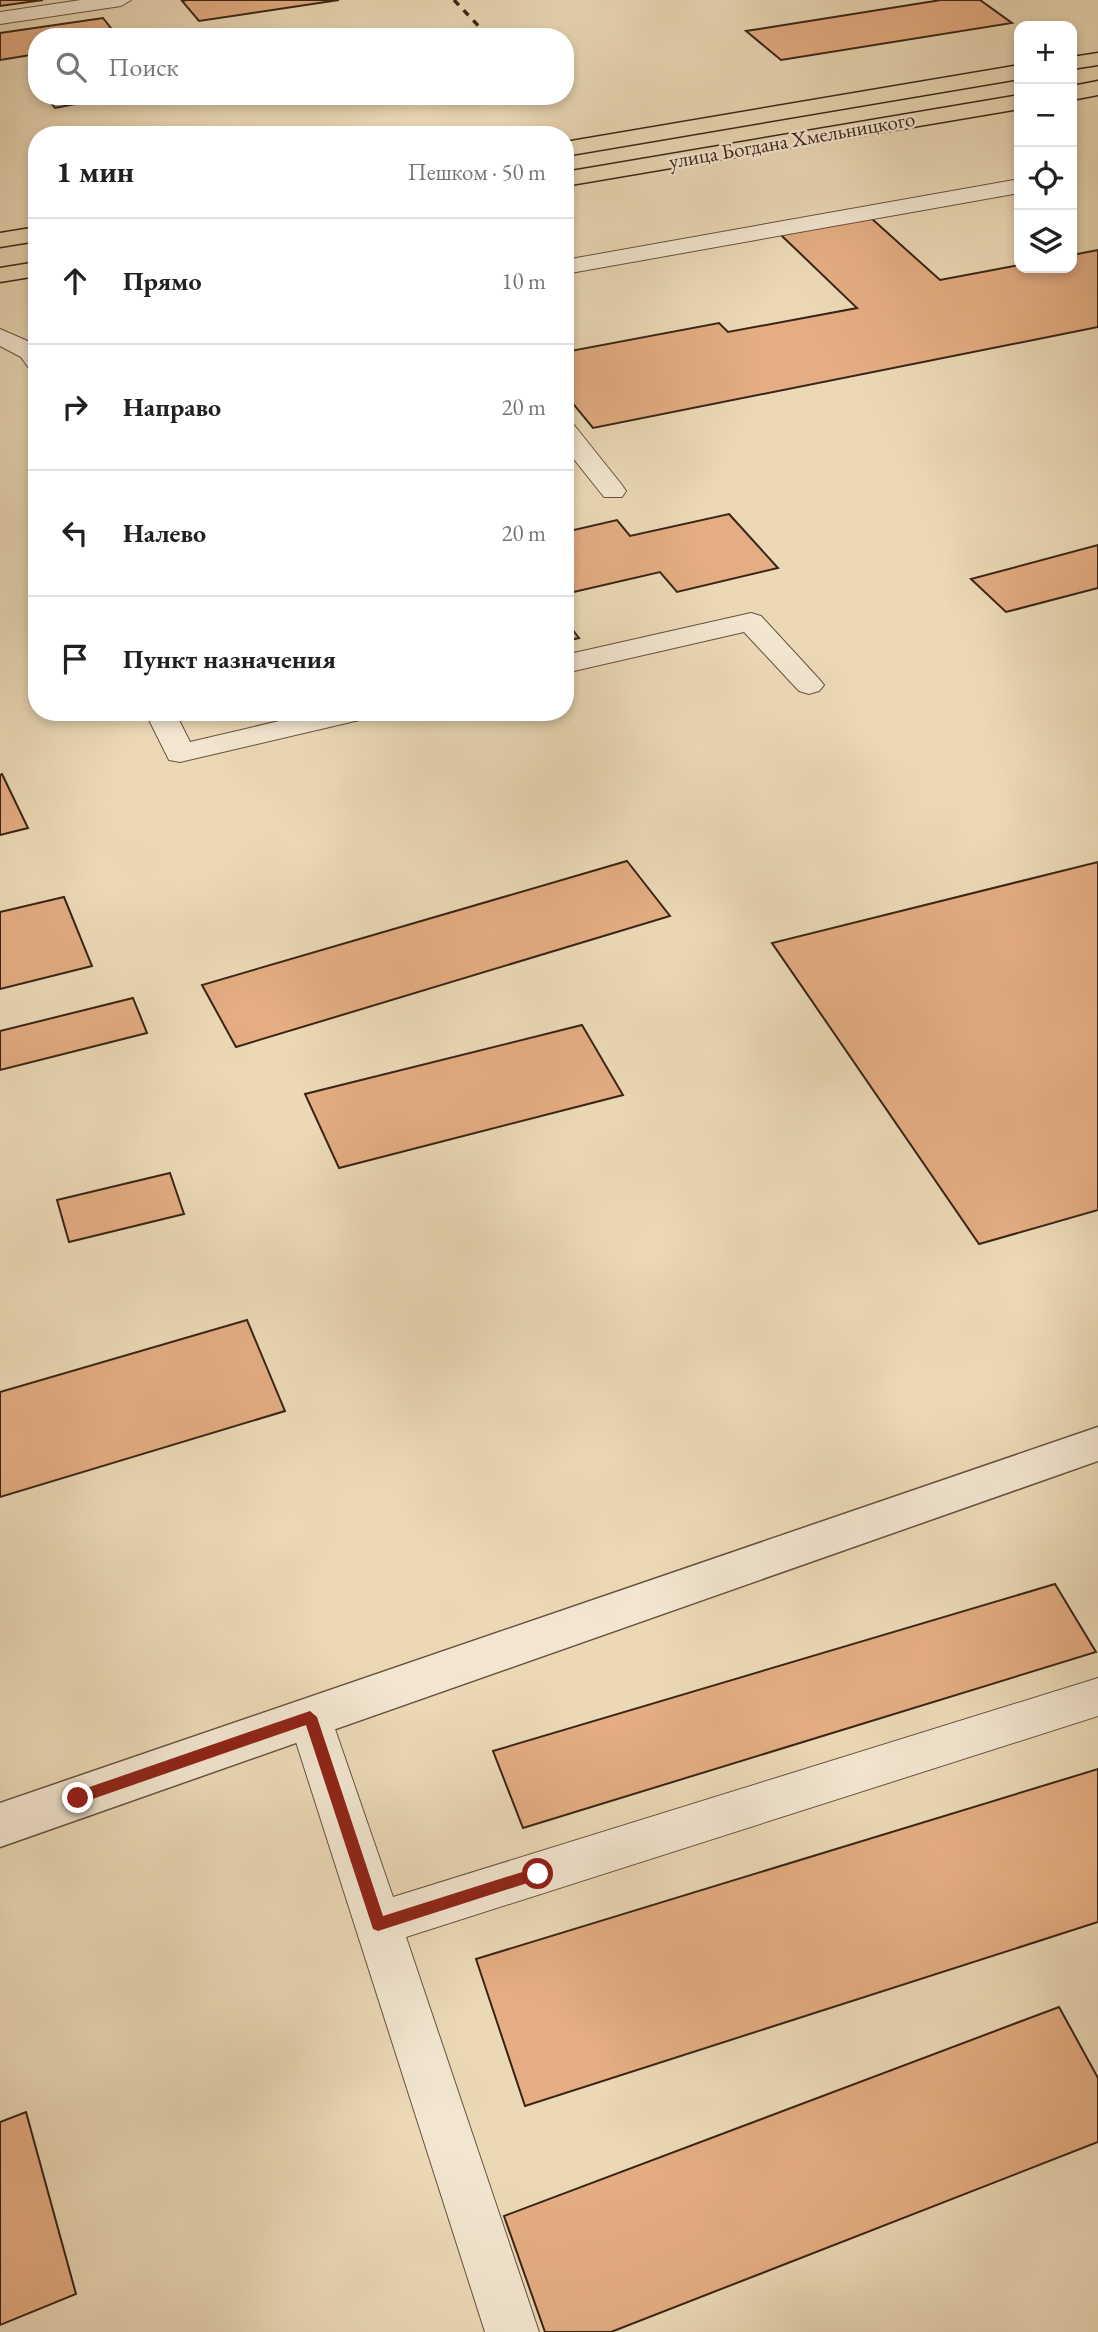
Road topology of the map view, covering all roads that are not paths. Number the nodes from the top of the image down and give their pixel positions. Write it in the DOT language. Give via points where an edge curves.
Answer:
graph roads {
  1 [pos="121,0"];
  2 [pos="0,18"];
  3 [pos="1098,59"];
  4 [pos="1077,62"];
  5 [pos="1014,73"];
  6 [pos="1098,88"];
  7 [pos="1077,92"];
  8 [pos="1014,103"];
  9 [pos="574,147"];
  10 [pos="574,177"];
  11 [pos="1014,187"];
  12 [pos="28,235"];
  13 [pos="0,240"];
  14 [pos="574,265"];
  15 [pos="28,270"];
  16 [pos="0,275"];
  17 [pos="0,336"];
  18 [pos="28,350"];
  19 [pos="574,442"];
  20 [pos="613,491"];
  21 [pos="574,662"];
  22 [pos="809,685"];
  23 [pos="164,721"];
  24 [pos="318,721"];
  25 [pos="1098,1444"];
  26 [pos="1098,1697"];
  27 [pos="310,1717"];
  28 [pos="0,1825"];
  29 [pos="378,1924"];
  30 [pos="512,2332"];
  1 -- 2 [label="lane"];
  3 -- 4 [label="highway"];
  5 -- 9 [label="highway, улица Богдана Хмельницкого"];
  6 -- 7 [label="highway"];
  8 -- 10 [label="highway, улица Богдана Хмельницкого"];
  11 -- 14 [label="lane"];
  12 -- 13 [label="highway"];
  15 -- 16 [label="highway"];
  17 -- 18 [label="lane"];
  19 -- 20 [label="lane"];
  21 -- 22 [label="lane" via="751,622"];
  23 -- 24 [label="lane" via="180,753"];
  25 -- 27 [label="street"];
  26 -- 29 [label="lane"];
  27 -- 28 [label="street"];
  27 -- 29 [label="lane"];
  29 -- 30 [label="lane"];
}
